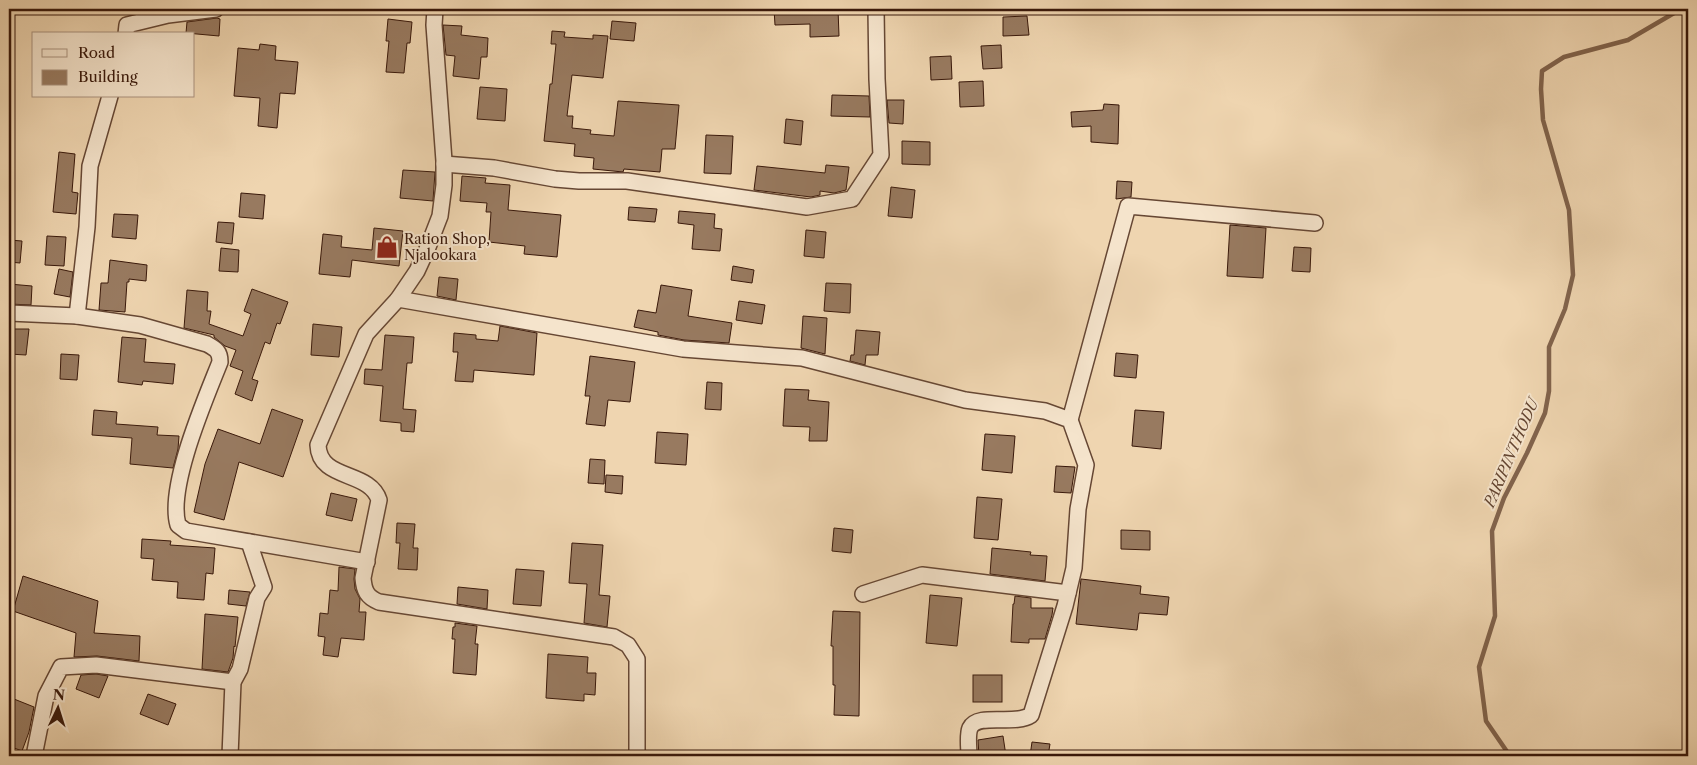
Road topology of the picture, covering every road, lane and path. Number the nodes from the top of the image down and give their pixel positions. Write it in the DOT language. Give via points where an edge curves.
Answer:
graph roads {
  1 [pos="216,9"];
  2 [pos="435,9"];
  3 [pos="876,9"];
  4 [pos="126,32"];
  5 [pos="109,98"];
  6 [pos="444,164"];
  7 [pos="1314,223"];
  8 [pos="398,299"];
  9 [pos="9,313"];
  10 [pos="78,316"];
  11 [pos="1070,420"];
  12 [pos="249,542"];
  13 [pos="367,562"];
  14 [pos="1068,593"];
  15 [pos="863,594"];
  16 [pos="233,682"];
  17 [pos="34,756"];
  18 [pos="230,756"];
  19 [pos="637,756"];
  20 [pos="969,756"];
  1 -- 4 [label="street" via="168,15 127,25"];
  2 -- 6 [label="street"];
  3 -- 6 [label="street" via="882,155 852,199 807,207 627,181 555,179 494,168"];
  5 -- 10 [label="street" via="90,166"];
  6 -- 8 [label="street" via="440,216 417,271"];
  7 -- 11 [label="street" via="1128,206"];
  8 -- 11 [label="street" via="683,349 802,358 965,400 1045,412"];
  8 -- 13 [label="street" via="366,334 318,445 319,455 325,464 370,486 377,493 379,500"];
  9 -- 10 [label="street"];
  10 -- 12 [label="street" via="140,325 207,344 220,354 220,362 190,441 178,486 176,518 178,525 186,530"];
  11 -- 14 [label="street" via="1086,465"];
  12 -- 13 [label="street"];
  12 -- 16 [label="street" via="264,587 257,598 240,669"];
  13 -- 19 [label="street" via="364,590 379,602 622,640 637,659"];
  14 -- 15 [label="street" via="922,575"];
  14 -- 20 [label="street" via="1031,715 1018,721 981,720 972,725 969,730"];
  16 -- 17 [label="street" via="96,665 61,667 46,696"];
  16 -- 18 [label="street"];
}
